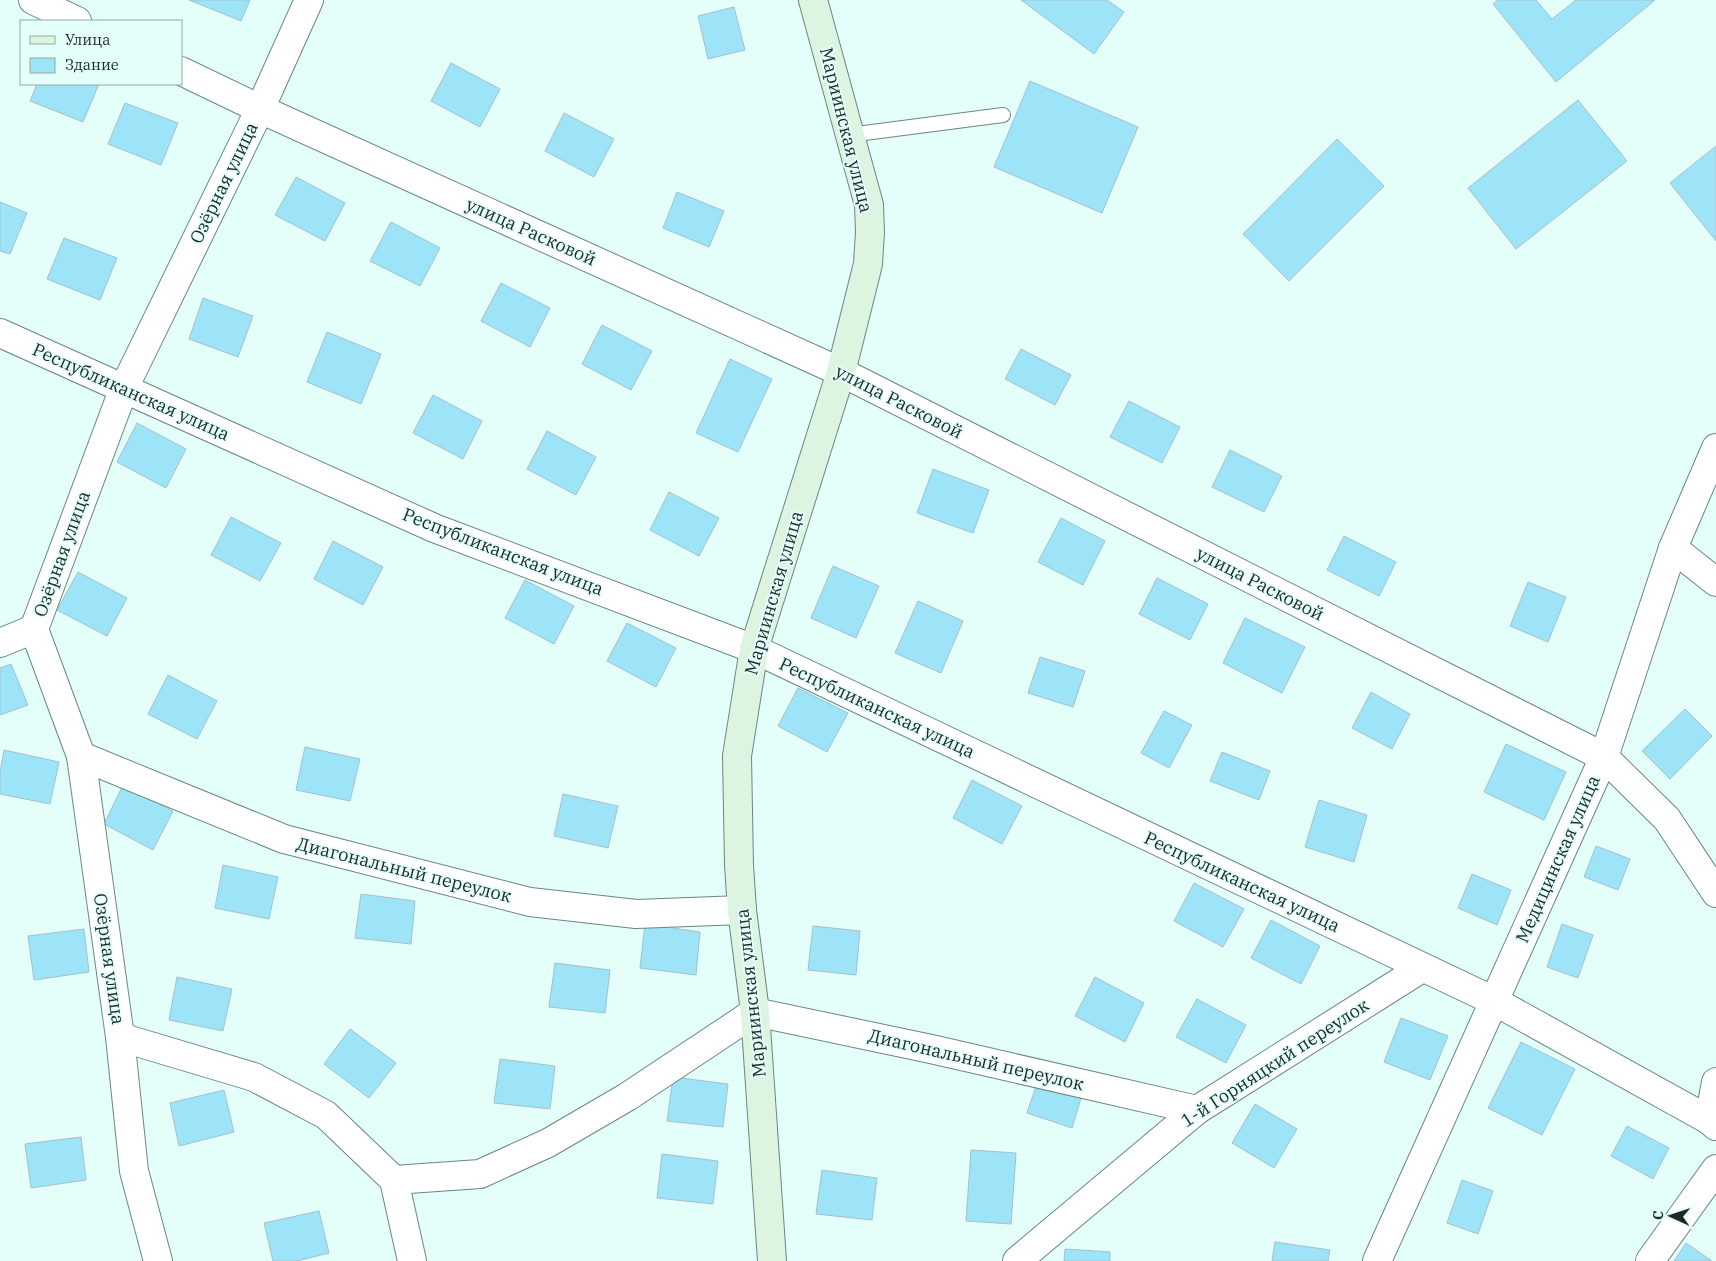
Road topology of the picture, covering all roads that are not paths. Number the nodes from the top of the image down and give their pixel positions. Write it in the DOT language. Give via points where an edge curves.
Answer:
graph roads {
  1 [pos="32,0"];
  2 [pos="309,0"];
  3 [pos="813,0"];
  4 [pos="75,20"];
  5 [pos="182,71"];
  6 [pos="260,109"];
  7 [pos="1003,115"];
  8 [pos="849,135"];
  9 [pos="0,333"];
  10 [pos="841,372"];
  11 [pos="124,388"];
  12 [pos="1716,448"];
  13 [pos="1673,548"];
  14 [pos="1716,582"];
  15 [pos="34,629"];
  16 [pos="0,643"];
  17 [pos="754,649"];
  18 [pos="81,756"];
  19 [pos="1604,757"];
  20 [pos="1716,893"];
  21 [pos="742,910"];
  22 [pos="1422,968"];
  23 [pos="1494,1001"];
  24 [pos="755,1012"];
  25 [pos="120,1037"];
  26 [pos="1716,1082"];
  27 [pos="1197,1110"];
  28 [pos="1713,1123"];
  29 [pos="1716,1169"];
  30 [pos="394,1180"];
  31 [pos="158,1261"];
  32 [pos="412,1261"];
  33 [pos="772,1261"];
  34 [pos="1016,1261"];
  35 [pos="1377,1261"];
  36 [pos="1650,1261"];
  1 -- 4 [label="street"];
  2 -- 6 [label="street, Озёрная улица"];
  3 -- 8 [label="main road, Мариинская улица"];
  5 -- 6 [label="street, улица Расковой"];
  6 -- 10 [label="street, улица Расковой"];
  6 -- 11 [label="street, Озёрная улица"];
  7 -- 8 [label="lane"];
  8 -- 10 [label="main road, Мариинская улица" via="869,205 870,232 868,264"];
  9 -- 11 [label="street, Республиканская улица"];
  10 -- 17 [label="main road, Мариинская улица"];
  10 -- 19 [label="street, улица Расковой"];
  11 -- 15 [label="street, Озёрная улица"];
  11 -- 17 [label="street, Республиканская улица" via="434,528"];
  12 -- 13 [label="street, Медицинская улица"];
  13 -- 14 [label="street"];
  13 -- 19 [label="street, Медицинская улица"];
  15 -- 16 [label="street"];
  15 -- 18 [label="street, Озёрная улица"];
  17 -- 21 [label="main road, Мариинская улица" via="737,756"];
  17 -- 22 [label="street, Республиканская улица"];
  18 -- 21 [label="street, Диагональный переулок" via="284,839 530,902 636,914"];
  18 -- 25 [label="street, Озёрная улица"];
  19 -- 20 [label="street, улица Расковой" via="1667,819"];
  19 -- 23 [label="street, Медицинская улица"];
  21 -- 24 [label="main road, Мариинская улица"];
  22 -- 23 [label="street, Республиканская улица"];
  22 -- 27 [label="street, 1-й Горняцкий переулок"];
  23 -- 28 [label="street, Республиканская улица"];
  23 -- 35 [label="street, Медицинская улица"];
  24 -- 27 [label="street, Диагональный переулок"];
  24 -- 30 [label="street" via="627,1097 548,1142 480,1174"];
  24 -- 33 [label="main road, Мариинская улица"];
  25 -- 30 [label="street" via="254,1078 326,1114"];
  25 -- 31 [label="street, Озёрная улица" via="134,1171"];
  26 -- 28 [label="street"];
  27 -- 34 [label="street, 1-й Горняцкий переулок"];
  29 -- 36 [label="street"];
  30 -- 32 [label="street"];
}
